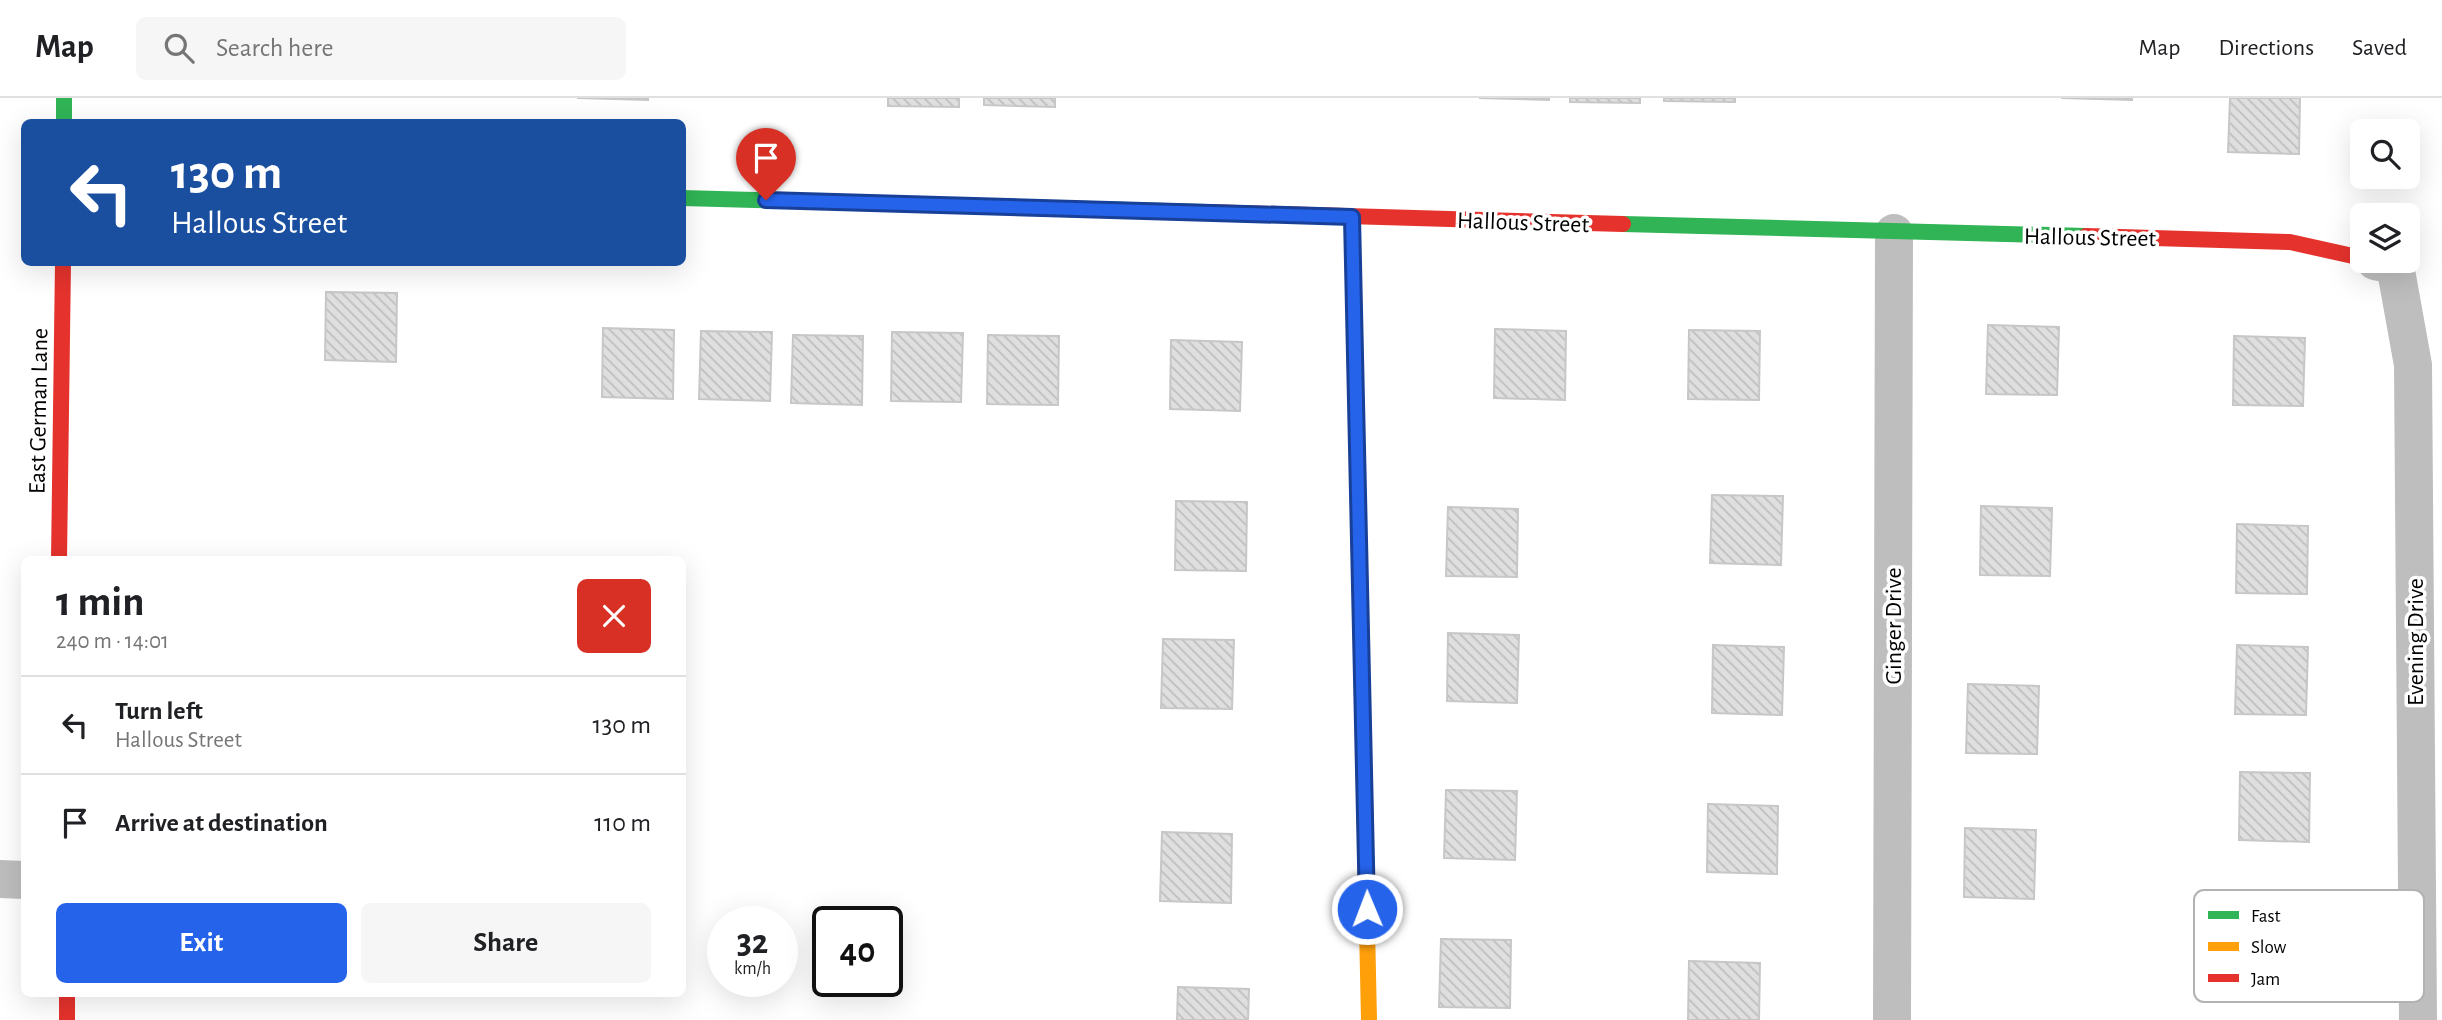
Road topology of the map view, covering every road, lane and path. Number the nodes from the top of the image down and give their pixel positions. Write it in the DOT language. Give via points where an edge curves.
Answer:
graph roads {
  1 [pos="64,98"];
  2 [pos="64,119"];
  3 [pos="686,198"];
  4 [pos="1352,217"];
  5 [pos="1894,233"];
  6 [pos="2350,255"];
  7 [pos="63,266"];
  8 [pos="2381,273"];
  9 [pos="59,556"];
  10 [pos="0,880"];
  11 [pos="21,880"];
  12 [pos="2417,890"];
  13 [pos="67,997"];
  14 [pos="2418,1002"];
  15 [pos="67,1020"];
  16 [pos="1369,1020"];
  17 [pos="1892,1020"];
  18 [pos="2418,1020"];
  1 -- 2 [label="street"];
  3 -- 4 [label="street, Hallous Street"];
  4 -- 5 [label="street, Hallous Street"];
  4 -- 16 [label="street"];
  5 -- 6 [label="street, Hallous Street" via="2290,242"];
  5 -- 17 [label="street, Ginger Drive"];
  7 -- 9 [label="street, East German Lane"];
  8 -- 12 [label="street, Evening Drive" via="2413,365"];
  10 -- 11 [label="street"];
  13 -- 15 [label="street"];
  14 -- 18 [label="street, Evening Drive"];
}
